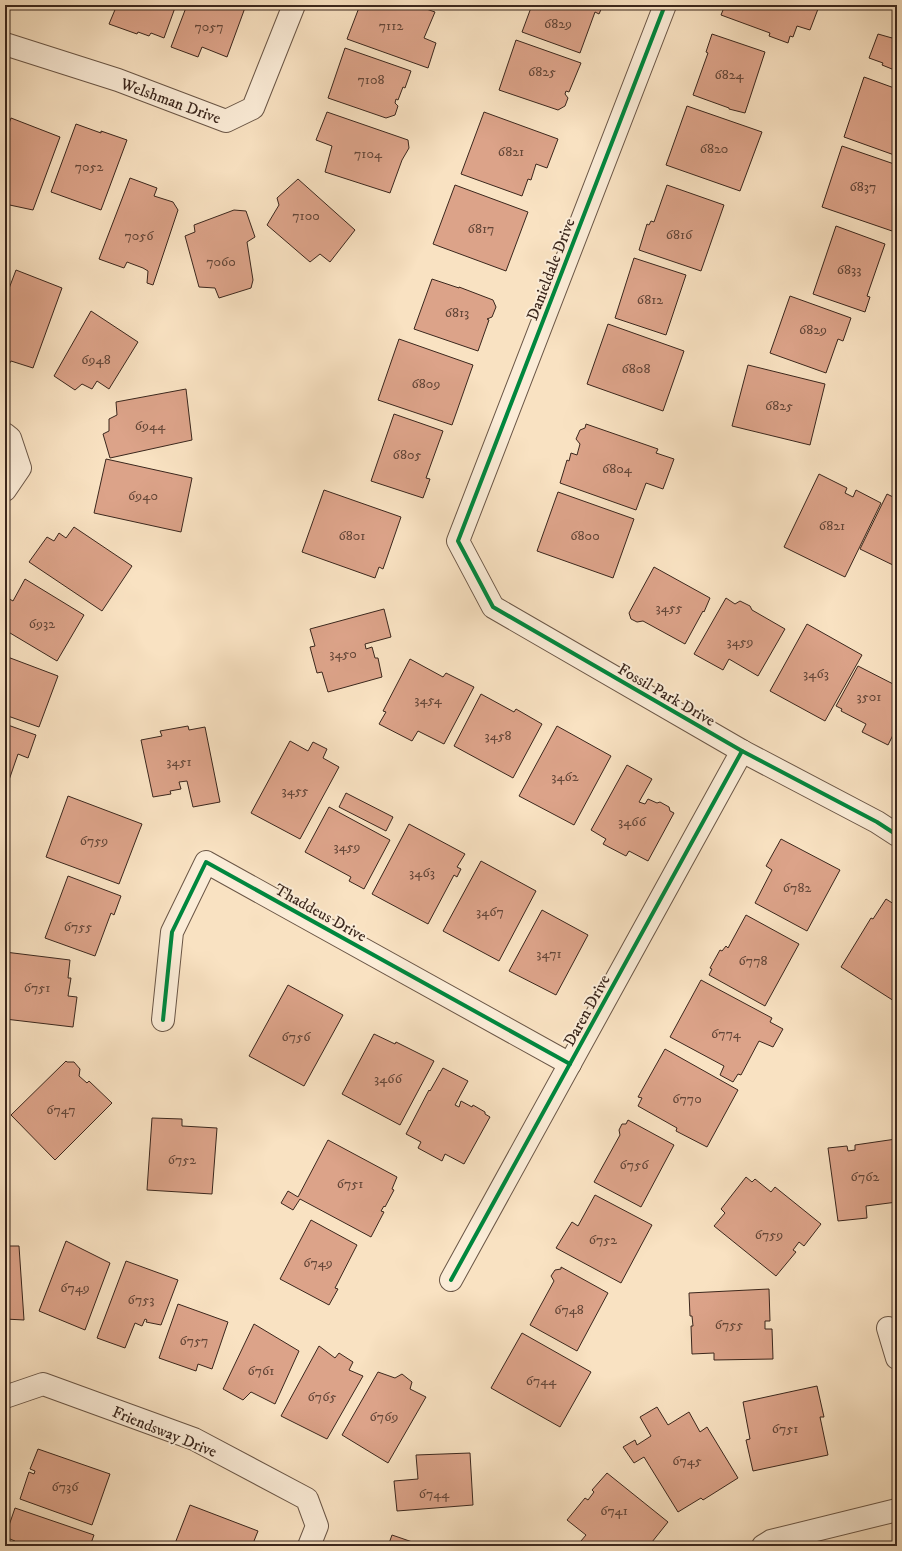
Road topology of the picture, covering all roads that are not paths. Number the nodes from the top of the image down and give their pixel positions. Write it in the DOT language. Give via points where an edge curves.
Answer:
graph roads {
  1 [pos="294,5"];
  2 [pos="665,5"];
  3 [pos="5,44"];
  4 [pos="5,434"];
  5 [pos="5,490"];
  6 [pos="458,541"];
  7 [pos="742,751"];
  8 [pos="897,835"];
  9 [pos="163,1020"];
  10 [pos="570,1064"];
  11 [pos="451,1280"];
  12 [pos="888,1328"];
  13 [pos="897,1358"];
  14 [pos="5,1397"];
  15 [pos="897,1510"];
  16 [pos="309,1546"];
  17 [pos="763,1546"];
  1 -- 3 [label="street, Welshman Drive" via="253,108 226,121 118,80"];
  2 -- 6 [label="street, Danieldale Drive"];
  4 -- 5 [label="street" via="10,438 20,468"];
  6 -- 7 [label="street, Fossil Park Drive" via="493,607"];
  7 -- 8 [label="street, Fossil Park Drive"];
  7 -- 10 [label="street, Daren Drive"];
  9 -- 10 [label="street, Thaddeus Drive" via="172,932 206,862"];
  10 -- 11 [label="street, Daren Drive"];
  12 -- 13 [label="street"];
  14 -- 16 [label="street, Friendsway Drive" via="43,1384 194,1439 307,1499 317,1526"];
  15 -- 17 [label="street" via="771,1541"];
}
